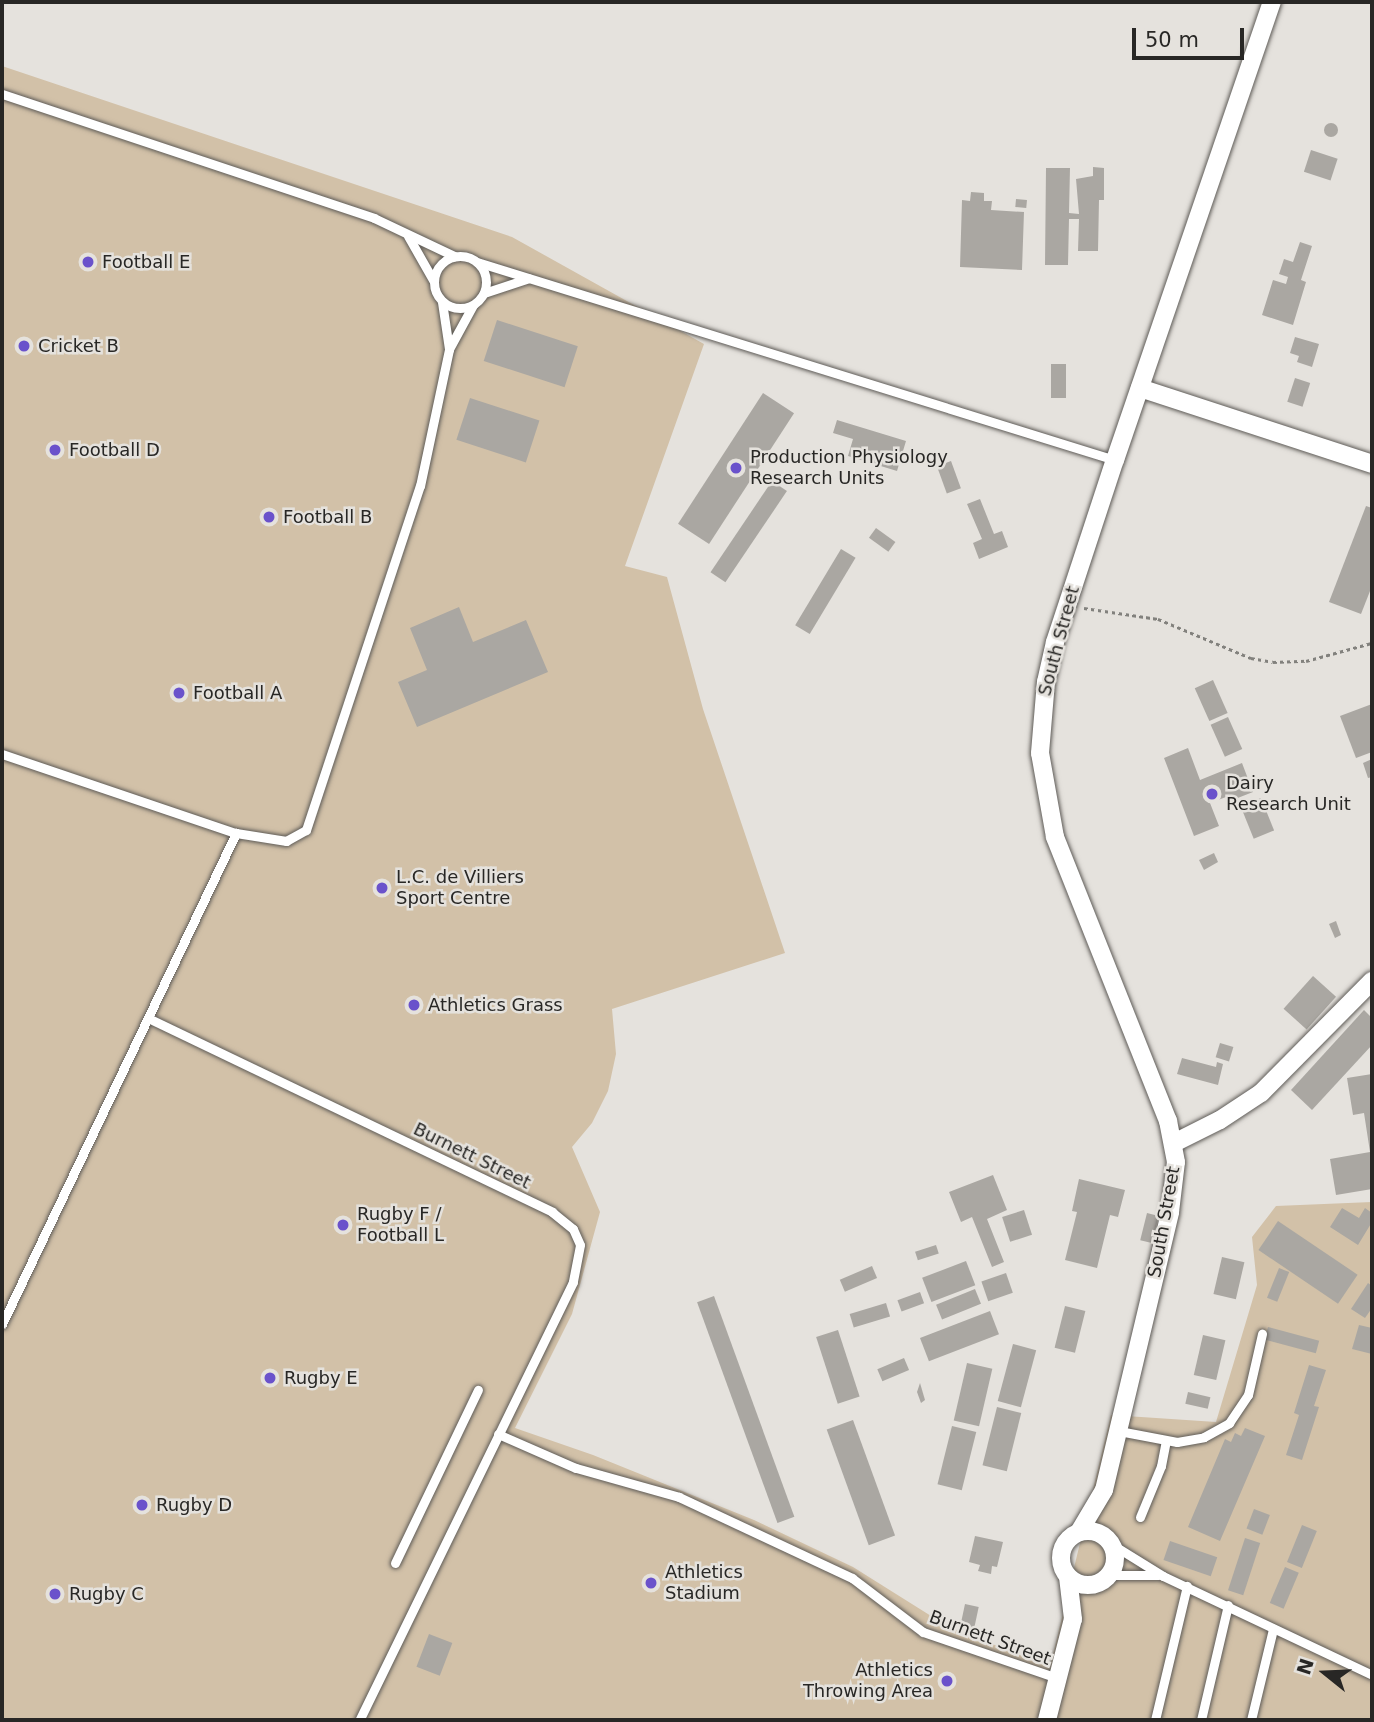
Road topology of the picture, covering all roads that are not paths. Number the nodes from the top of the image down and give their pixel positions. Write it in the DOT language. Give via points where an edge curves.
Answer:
graph roads {
  1 [pos="1272,2"];
  2 [pos="2,94"];
  3 [pos="407,235"];
  4 [pos="454,256"];
  5 [pos="477,262"];
  6 [pos="531,278"];
  7 [pos="433,280"];
  8 [pos="484,293"];
  9 [pos="442,302"];
  10 [pos="473,305"];
  11 [pos="449,349"];
  12 [pos="1140,388"];
  13 [pos="1115,460"];
  14 [pos="1372,464"];
  15 [pos="2,754"];
  16 [pos="236,832"];
  17 [pos="1372,981"];
  18 [pos="150,1019"];
  19 [pos="1174,1143"];
  20 [pos="2,1324"];
  21 [pos="1262,1334"];
  22 [pos="478,1390"];
  23 [pos="1119,1431"];
  24 [pos="498,1434"];
  25 [pos="1166,1440"];
  26 [pos="1104,1490"];
  27 [pos="1140,1517"];
  28 [pos="1079,1532"];
  29 [pos="1109,1540"];
  30 [pos="395,1563"];
  31 [pos="1163,1576"];
  32 [pos="1068,1577"];
  33 [pos="1104,1579"];
  34 [pos="1187,1586"];
  35 [pos="1228,1605"];
  36 [pos="1073,1619"];
  37 [pos="1273,1629"];
  38 [pos="1372,1675"];
  39 [pos="1057,1678"];
  40 [pos="359,1720"];
  41 [pos="1047,1720"];
  42 [pos="1155,1720"];
  43 [pos="1202,1720"];
  44 [pos="1251,1720"];
  1 -- 12 [label="street, South Street"];
  2 -- 3 [label="lane" via="374,218"];
  3 -- 4 [label="lane"];
  3 -- 7 [label="lane"];
  4 -- 5 [label="lane"];
  4 -- 7 [label="lane" via="440,265"];
  5 -- 6 [label="lane"];
  5 -- 8 [label="lane" via="486,276"];
  6 -- 8 [label="lane"];
  6 -- 13 [label="lane"];
  7 -- 9 [label="lane"];
  8 -- 10 [label="lane"];
  9 -- 10 [label="lane" via="457,309"];
  9 -- 11 [label="lane"];
  10 -- 11 [label="lane"];
  11 -- 16 [label="lane" via="420,486 314,814 306,830 286,841"];
  12 -- 13 [label="street, South Street"];
  12 -- 14 [label="street"];
  13 -- 19 [label="street, South Street" via="1046,682 1040,753 1055,837"];
  15 -- 16 [label="lane"];
  16 -- 18 [label="lane"];
  17 -- 19 [label="street" via="1261,1093"];
  18 -- 20 [label="lane"];
  18 -- 24 [label="lane, Burnett Street" via="520,1196 573,1229 580,1245 573,1282"];
  19 -- 23 [label="street, South Street" via="1170,1212"];
  21 -- 25 [label="lane" via="1248,1395 1236,1416 1204,1437"];
  22 -- 30 [label="lane"];
  23 -- 25 [label="lane"];
  23 -- 26 [label="street, South Street"];
  24 -- 39 [label="lane, Burnett Street" via="576,1468 679,1497 852,1578 923,1632"];
  24 -- 40 [label="lane, Burnett Street"];
  25 -- 27 [label="lane" via="1161,1466"];
  26 -- 28 [label="street, South Street"];
  26 -- 29 [label="street, South Street"];
  28 -- 29 [label="street" via="1092,1531"];
  28 -- 32 [label="street" via="1063,1548 1061,1563"];
  29 -- 31 [label="lane"];
  29 -- 33 [label="street" via="1116,1560"];
  31 -- 33 [label="lane"];
  31 -- 34 [label="lane"];
  32 -- 33 [label="street" via="1082,1585"];
  32 -- 36 [label="street"];
  33 -- 36 [label="street"];
  34 -- 35 [label="lane"];
  34 -- 42 [label="lane"];
  35 -- 37 [label="lane"];
  35 -- 43 [label="lane"];
  36 -- 39 [label="street"];
  37 -- 38 [label="lane"];
  37 -- 44 [label="lane"];
  39 -- 41 [label="street"];
}
